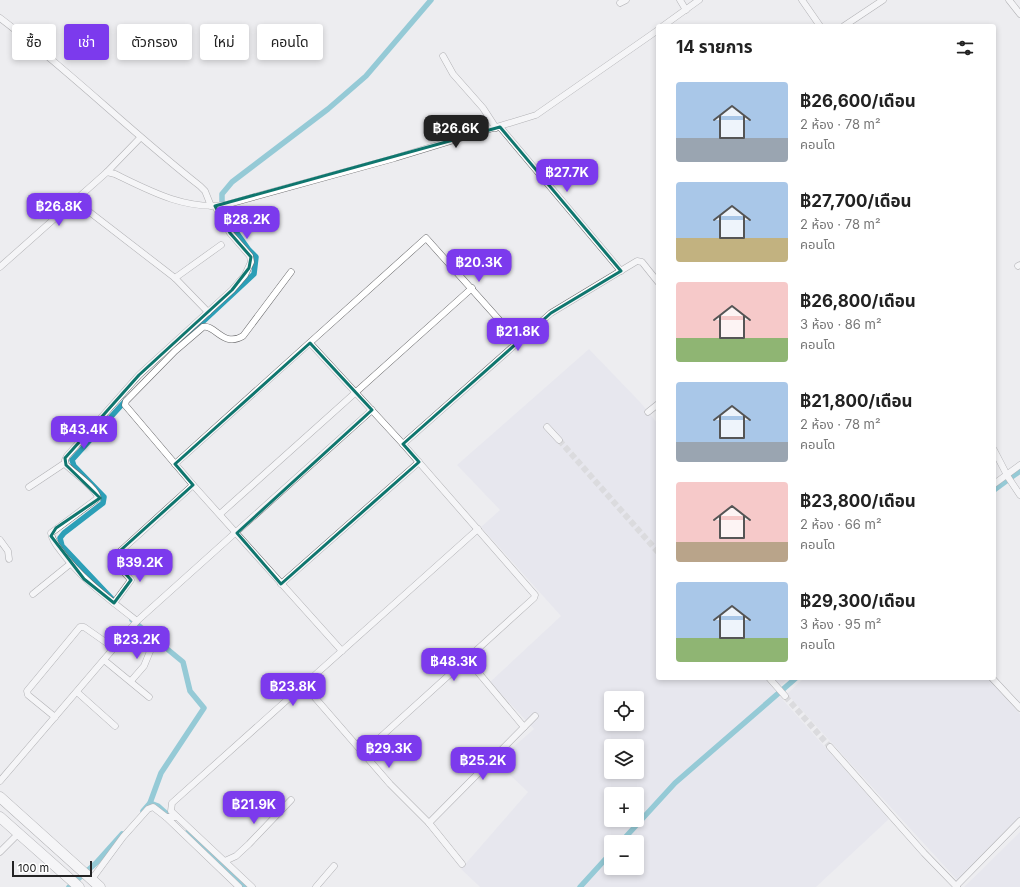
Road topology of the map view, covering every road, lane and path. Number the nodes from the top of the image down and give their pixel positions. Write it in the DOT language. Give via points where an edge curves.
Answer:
graph roads {
  1 [pos="699,0"];
  2 [pos="802,0"];
  3 [pos="883,0"];
  4 [pos="1009,0"];
  5 [pos="686,2"];
  6 [pos="1020,14"];
  7 [pos="0,18"];
  8 [pos="666,24"];
  9 [pos="819,24"];
  10 [pos="847,24"];
  11 [pos="656,31"];
  12 [pos="444,56"];
  13 [pos="498,128"];
  14 [pos="140,138"];
  15 [pos="108,172"];
  16 [pos="74,200"];
  17 [pos="215,206"];
  18 [pos="221,245"];
  19 [pos="0,267"];
  20 [pos="621,271"];
  21 [pos="291,272"];
  22 [pos="174,278"];
  23 [pos="656,279"];
  24 [pos="472,288"];
  25 [pos="208,312"];
  26 [pos="518,340"];
  27 [pos="310,343"];
  28 [pos="355,392"];
  29 [pos="656,406"];
  30 [pos="372,410"];
  31 [pos="648,412"];
  32 [pos="547,427"];
  33 [pos="559,440"];
  34 [pos="402,444"];
  35 [pos="996,454"];
  36 [pos="419,462"];
  37 [pos="65,463"];
  38 [pos="175,464"];
  39 [pos="1020,465"];
  40 [pos="1008,478"];
  41 [pos="996,483"];
  42 [pos="193,485"];
  43 [pos="29,487"];
  44 [pos="1020,495"];
  45 [pos="220,514"];
  46 [pos="478,529"];
  47 [pos="237,533"];
  48 [pos="0,540"];
  49 [pos="9,559"];
  50 [pos="70,564"];
  51 [pos="281,584"];
  52 [pos="33,594"];
  53 [pos="114,603"];
  54 [pos="136,623"];
  55 [pos="153,644"];
  56 [pos="114,648"];
  57 [pos="342,651"];
  58 [pos="467,659"];
  59 [pos="104,660"];
  60 [pos="771,680"];
  61 [pos="994,680"];
  62 [pos="131,681"];
  63 [pos="304,685"];
  64 [pos="76,692"];
  65 [pos="784,694"];
  66 [pos="149,697"];
  67 [pos="1020,708"];
  68 [pos="535,716"];
  69 [pos="55,717"];
  70 [pos="115,726"];
  71 [pos="524,727"];
  72 [pos="830,747"];
  73 [pos="363,753"];
  74 [pos="0,782"];
  75 [pos="0,797"];
  76 [pos="291,800"];
  77 [pos="0,817"];
  78 [pos="167,817"];
  79 [pos="177,817"];
  80 [pos="1020,821"];
  81 [pos="429,823"];
  82 [pos="19,833"];
  83 [pos="0,852"];
  84 [pos="225,861"];
  85 [pos="462,864"];
  86 [pos="334,866"];
  87 [pos="87,875"];
  88 [pos="76,884"];
  89 [pos="100,887"];
  90 [pos="239,887"];
  91 [pos="252,887"];
  92 [pos="316,887"];
  93 [pos="957,887"];
  1 -- 5 [label="street"];
  2 -- 9 [label="street"];
  3 -- 10 [label="street"];
  4 -- 6 [label="street"];
  5 -- 8 [label="street" via="686,10"];
  7 -- 14 [label="street"];
  11 -- 13 [label="street" via="544,111"];
  12 -- 13 [label="street" via="453,74"];
  13 -- 17 [label="street"];
  13 -- 20 [label="street"];
  14 -- 15 [label="street"];
  14 -- 17 [label="street" via="200,186"];
  15 -- 16 [label="street"];
  15 -- 17 [label="street" via="160,196"];
  16 -- 19 [label="street"];
  16 -- 22 [label="street"];
  17 -- 25 [label="street" via="226,228 251,258 245,275"];
  18 -- 22 [label="street"];
  20 -- 23 [label="street" via="639,260"];
  20 -- 26 [label="street" via="551,313"];
  21 -- 38 [label="street" via="243,336 235,339 225,338 208,327 203,327 164,361 126,401 125,405 129,411"];
  22 -- 25 [label="street"];
  24 -- 26 [label="street"];
  24 -- 27 [label="street" via="426,238"];
  24 -- 28 [label="street"];
  25 -- 37 [label="street" via="139,375 72,449 65,458"];
  26 -- 34 [label="street"];
  27 -- 28 [label="street"];
  27 -- 38 [label="street"];
  28 -- 30 [label="street"];
  28 -- 45 [label="street"];
  29 -- 31 [label="street"];
  30 -- 34 [label="street"];
  30 -- 47 [label="street"];
  32 -- 33 [label="street"];
  34 -- 36 [label="street"];
  35 -- 40 [label="street"];
  36 -- 46 [label="street"];
  36 -- 51 [label="street"];
  37 -- 43 [label="street"];
  37 -- 50 [label="street" via="92,488 98,498 51,533"];
  38 -- 42 [label="street"];
  39 -- 40 [label="street"];
  40 -- 41 [label="street"];
  40 -- 44 [label="street"];
  42 -- 45 [label="street"];
  42 -- 53 [label="street" via="114,556 113,560 131,580"];
  45 -- 47 [label="street"];
  46 -- 57 [label="street"];
  46 -- 58 [label="street" via="534,598"];
  47 -- 51 [label="street"];
  47 -- 54 [label="street"];
  48 -- 49 [label="street" via="8,551"];
  50 -- 52 [label="street"];
  50 -- 53 [label="street"];
  51 -- 57 [label="street"];
  53 -- 54 [label="street"];
  54 -- 56 [label="street"];
  55 -- 62 [label="street" via="144,666"];
  56 -- 59 [label="street"];
  56 -- 69 [label="street" via="84,627 80,627 27,691 28,695"];
  57 -- 63 [label="street"];
  58 -- 71 [label="street"];
  58 -- 73 [label="street"];
  59 -- 62 [label="street"];
  59 -- 64 [label="street"];
  60 -- 65 [label="street"];
  61 -- 67 [label="street"];
  62 -- 66 [label="street"];
  63 -- 73 [label="street"];
  63 -- 79 [label="street" via="172,803 170,809"];
  64 -- 69 [label="street"];
  64 -- 70 [label="street"];
  68 -- 71 [label="street"];
  69 -- 74 [label="street"];
  71 -- 81 [label="street"];
  72 -- 93 [label="street"];
  73 -- 81 [label="street"];
  75 -- 87 [label="main road"];
  76 -- 84 [label="street" via="249,844 236,856"];
  77 -- 82 [label="main road"];
  78 -- 79 [label="street"];
  78 -- 87 [label="street" via="153,806 148,809"];
  78 -- 90 [label="street"];
  79 -- 84 [label="street"];
  80 -- 93 [label="street"];
  81 -- 85 [label="street"];
  82 -- 83 [label="street"];
  82 -- 88 [label="main road"];
  84 -- 91 [label="street"];
  86 -- 92 [label="street"];
  87 -- 89 [label="main road"];
}
